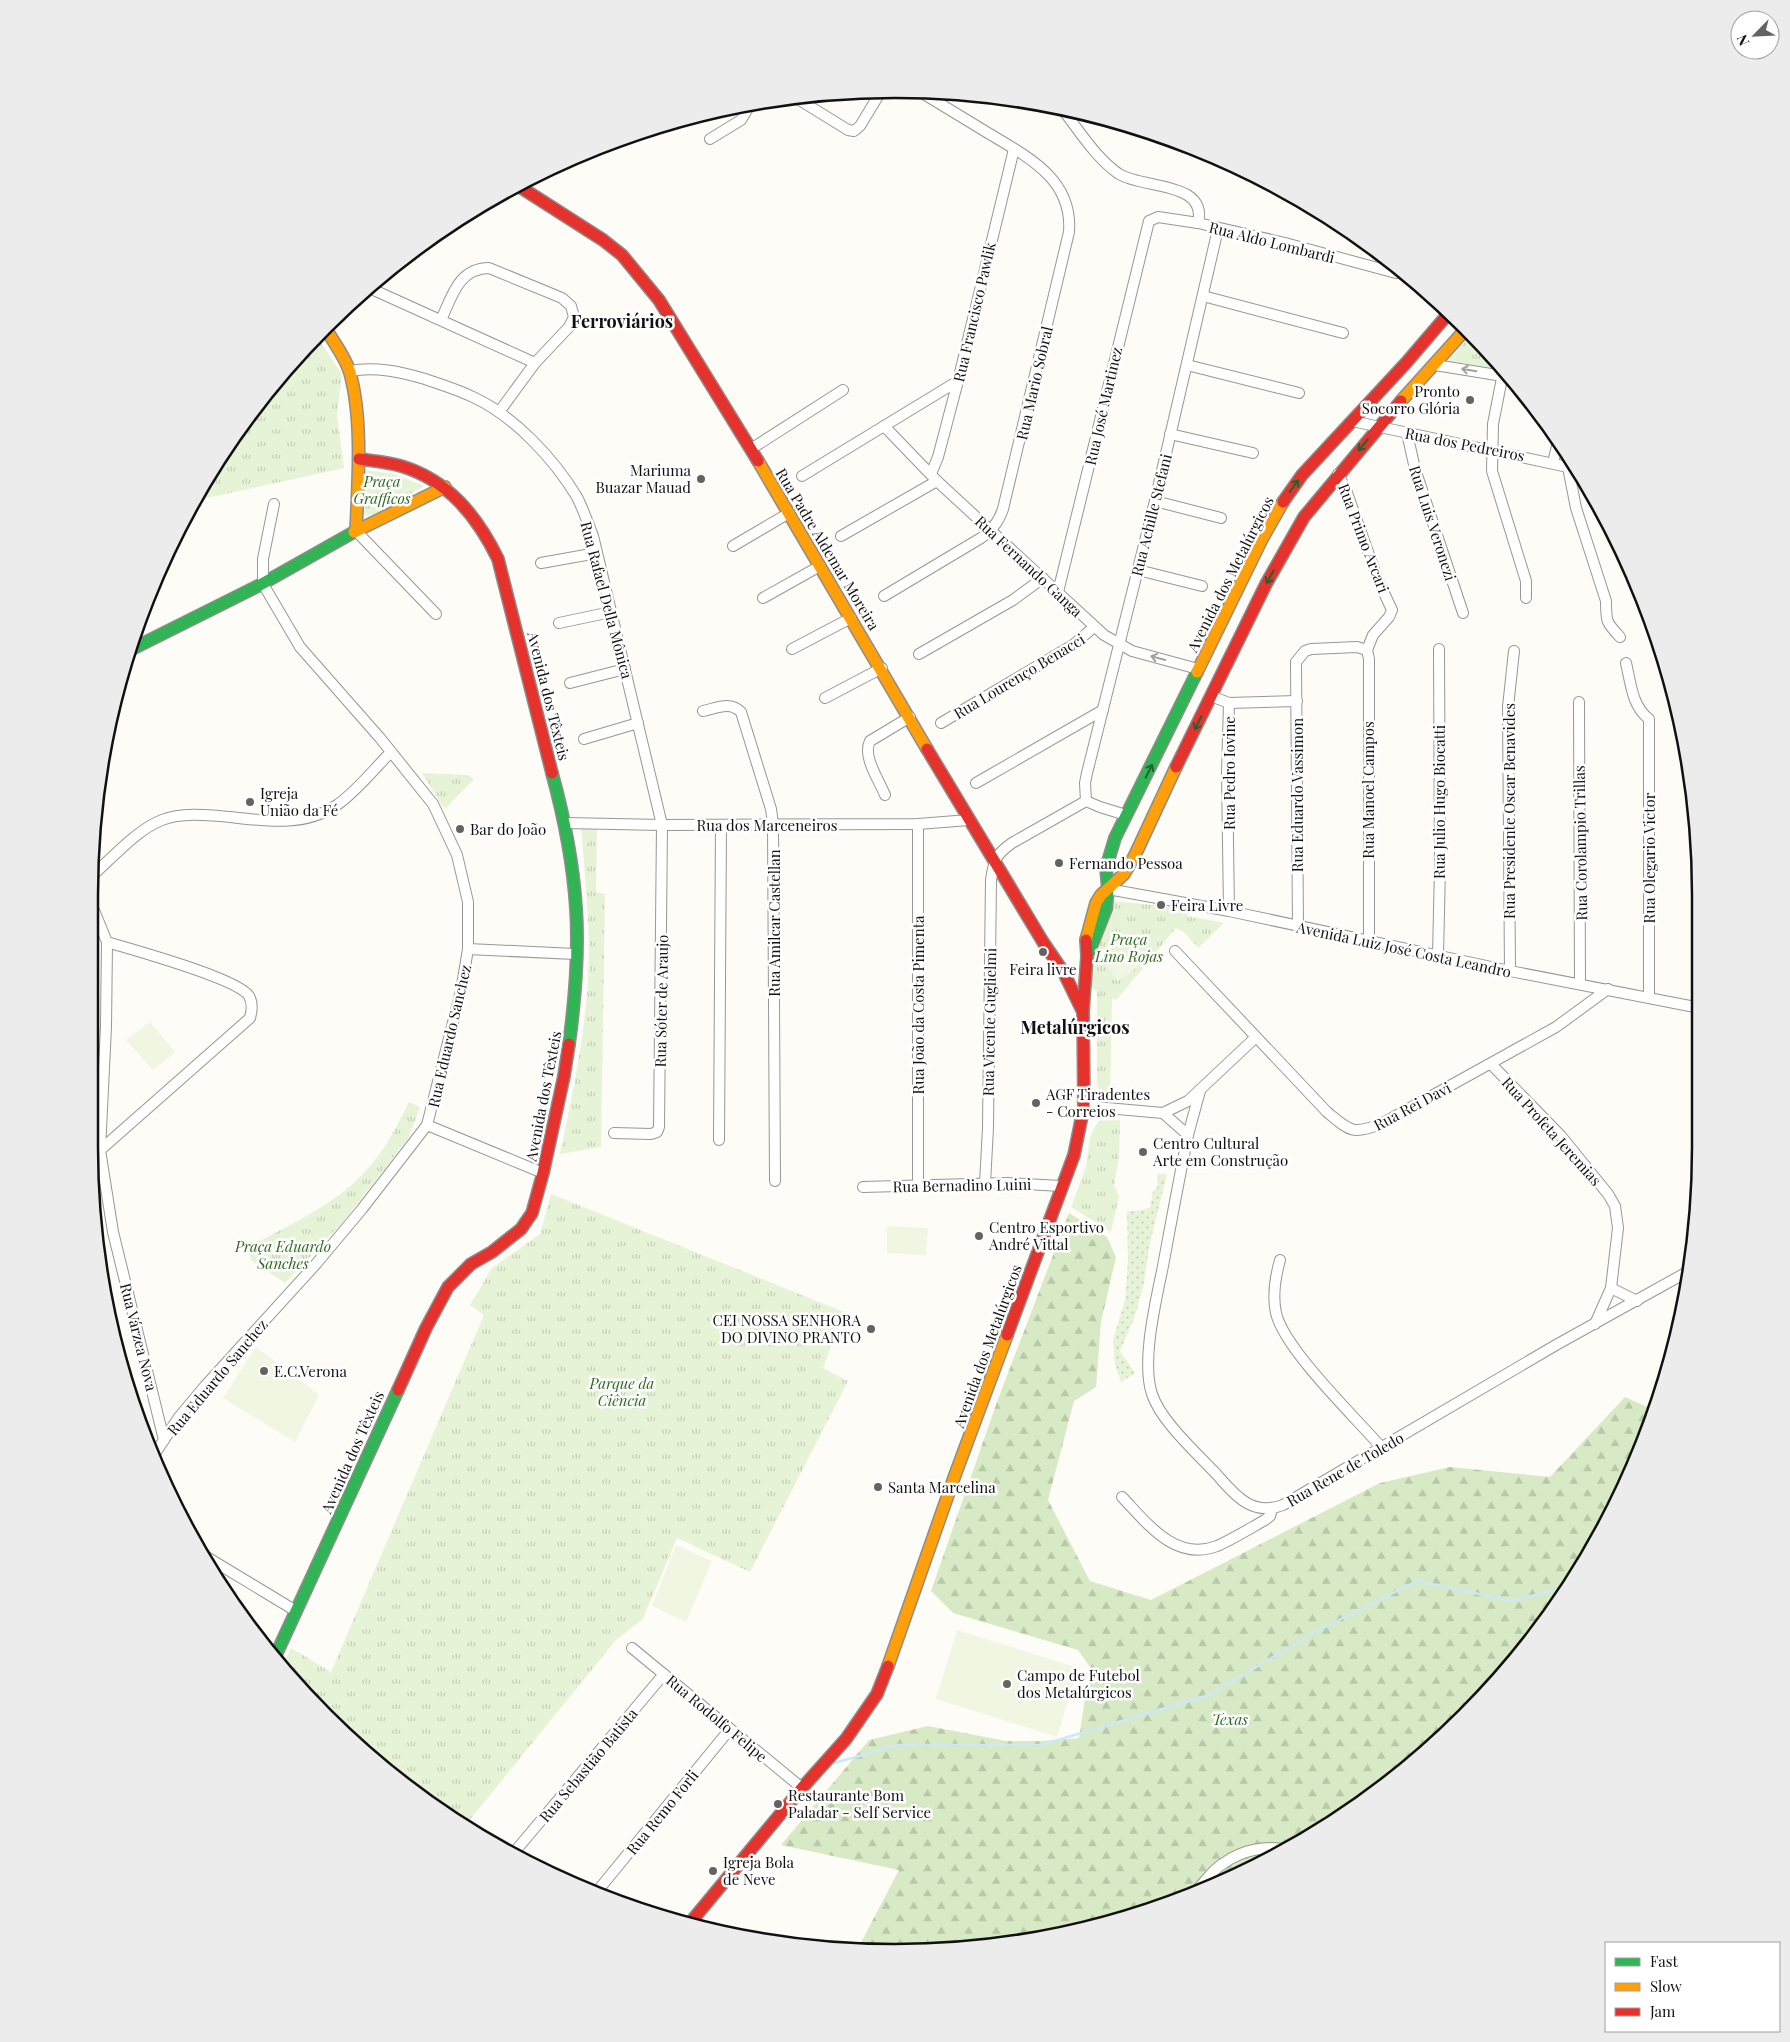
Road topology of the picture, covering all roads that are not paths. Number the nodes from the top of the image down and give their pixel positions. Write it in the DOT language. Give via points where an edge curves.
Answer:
graph roads {
  1 [pos="877,98"];
  2 [pos="932,99"];
  3 [pos="804,103"];
  4 [pos="746,112"];
  5 [pos="1068,117"];
  6 [pos="710,139"];
  7 [pos="1014,149"];
  8 [pos="523,190"];
  9 [pos="1149,221"];
  10 [pos="1198,223"];
  11 [pos="1218,229"];
  12 [pos="1392,272"];
  13 [pos="376,291"];
  14 [pos="1203,296"];
  15 [pos="1445,318"];
  16 [pos="441,320"];
  17 [pos="1344,333"];
  18 [pos="329,334"];
  19 [pos="1462,334"];
  20 [pos="535,363"];
  21 [pos="1187,365"];
  22 [pos="1435,365"];
  23 [pos="350,371"];
  24 [pos="1497,371"];
  25 [pos="1503,378"];
  26 [pos="958,382"];
  27 [pos="843,390"];
  28 [pos="1299,393"];
  29 [pos="499,412"];
  30 [pos="1352,421"];
  31 [pos="884,426"];
  32 [pos="1378,427"];
  33 [pos="1407,433"];
  34 [pos="1170,434"];
  35 [pos="751,449"];
  36 [pos="1491,449"];
  37 [pos="1556,449"];
  38 [pos="1253,453"];
  39 [pos="359,459"];
  40 [pos="1553,462"];
  41 [pos="1567,466"];
  42 [pos="1338,474"];
  43 [pos="1573,475"];
  44 [pos="802,476"];
  45 [pos="934,477"];
  46 [pos="445,487"];
  47 [pos="1155,501"];
  48 [pos="274,504"];
  49 [pos="1293,511"];
  50 [pos="789,513"];
  51 [pos="1222,518"];
  52 [pos="356,531"];
  53 [pos="991,531"];
  54 [pos="841,536"];
  55 [pos="732,546"];
  56 [pos="597,553"];
  57 [pos="541,563"];
  58 [pos="820,566"];
  59 [pos="1138,570"];
  60 [pos="1043,578"];
  61 [pos="262,584"];
  62 [pos="1202,586"];
  63 [pos="1058,592"];
  64 [pos="884,596"];
  65 [pos="763,598"];
  66 [pos="1526,598"];
  67 [pos="612,612"];
  68 [pos="1463,612"];
  69 [pos="436,614"];
  70 [pos="851,618"];
  71 [pos="559,623"];
  72 [pos="1094,627"];
  73 [pos="1620,637"];
  74 [pos="1119,644"];
  75 [pos="138,646"];
  76 [pos="1362,648"];
  77 [pos="792,649"];
  78 [pos="1438,649"];
  79 [pos="1514,651"];
  80 [pos="919,654"];
  81 [pos="1626,664"];
  82 [pos="882,668"];
  83 [pos="1198,668"];
  84 [pos="625,669"];
  85 [pos="570,683"];
  86 [pos="1211,696"];
  87 [pos="825,698"];
  88 [pos="1296,701"];
  89 [pos="1579,702"];
  90 [pos="1229,703"];
  91 [pos="1103,710"];
  92 [pos="703,712"];
  93 [pos="910,717"];
  94 [pos="638,723"];
  95 [pos="941,723"];
  96 [pos="584,739"];
  97 [pos="391,752"];
  98 [pos="976,783"];
  99 [pos="885,795"];
  100 [pos="1086,801"];
  101 [pos="1126,815"];
  102 [pos="969,820"];
  103 [pos="565,823"];
  104 [pos="774,824"];
  105 [pos="918,824"];
  106 [pos="662,825"];
  107 [pos="721,825"];
  108 [pos="1112,846"];
  109 [pos="1135,855"];
  110 [pos="994,860"];
  111 [pos="98,870"];
  112 [pos="1108,889"];
  113 [pos="1229,911"];
  114 [pos="98,920"];
  115 [pos="1298,927"];
  116 [pos="1369,941"];
  117 [pos="107,942"];
  118 [pos="468,949"];
  119 [pos="1175,951"];
  120 [pos="575,954"];
  121 [pos="1438,956"];
  122 [pos="1510,971"];
  123 [pos="1064,973"];
  124 [pos="1084,983"];
  125 [pos="1580,983"];
  126 [pos="1608,989"];
  127 [pos="1649,997"];
  128 [pos="1692,1006"];
  129 [pos="1083,1011"];
  130 [pos="1256,1037"];
  131 [pos="1490,1064"];
  132 [pos="1201,1090"];
  133 [pos="1084,1106"];
  134 [pos="1163,1113"];
  135 [pos="427,1126"];
  136 [pos="614,1133"];
  137 [pos="1188,1135"];
  138 [pos="720,1140"];
  139 [pos="100,1150"];
  140 [pos="544,1173"];
  141 [pos="775,1181"];
  142 [pos="985,1183"];
  143 [pos="918,1186"];
  144 [pos="1061,1186"];
  145 [pos="863,1187"];
  146 [pos="1280,1260"];
  147 [pos="1682,1275"];
  148 [pos="1611,1288"];
  149 [pos="1637,1301"];
  150 [pos="1595,1324"];
  151 [pos="164,1440"];
  152 [pos="1382,1448"];
  153 [pos="157,1450"];
  154 [pos="1122,1497"];
  155 [pos="1272,1509"];
  156 [pos="214,1561"];
  157 [pos="296,1611"];
  158 [pos="632,1648"];
  159 [pos="278,1651"];
  160 [pos="664,1674"];
  161 [pos="730,1729"];
  162 [pos="802,1788"];
  163 [pos="1276,1847"];
  164 [pos="517,1849"];
  165 [pos="1204,1882"];
  166 [pos="600,1888"];
  167 [pos="694,1918"];
  1 -- 3 [label="street" via="857,130 852,132"];
  2 -- 7 [label="street, Rua Mario Sobral"];
  4 -- 6 [label="street" via="742,120"];
  5 -- 10 [label="street" via="1094,151 1120,174 1191,197 1200,215"];
  7 -- 26 [label="street, Rua Francisco Pawlik"];
  7 -- 53 [label="street, Rua Mario Sobral" via="1042,167 1059,189 1067,204 1070,232 1003,509"];
  8 -- 35 [label="main road, Rua Padre Aldemar Moreira" via="622,255 658,300"];
  9 -- 10 [label="street, Rua Aldo Lombardi" via="1158,217"];
  9 -- 63 [label="street, Rua José Martinez"];
  10 -- 11 [label="street, Rua Aldo Lombardi"];
  11 -- 12 [label="street, Rua Aldo Lombardi"];
  11 -- 14 [label="street, Rua Achille Stefani"];
  13 -- 16 [label="street"];
  14 -- 17 [label="street"];
  14 -- 21 [label="street, Rua Achille Stefani"];
  15 -- 30 [label="main road, Avenida dos Metalúrgicos"];
  16 -- 20 [label="street"];
  16 -- 20 [label="street" via="458,283 472,270 489,268 549,291 566,301 574,317 569,327"];
  18 -- 23 [label="main road"];
  19 -- 22 [label="main road, Avenida dos Metalúrgicos"];
  20 -- 29 [label="street"];
  21 -- 28 [label="street"];
  21 -- 34 [label="street, Rua Achille Stefani"];
  24 -- 22 [label="street, one-way"];
  22 -- 32 [label="main road, Avenida dos Metalúrgicos"];
  23 -- 29 [label="street, Rua Rafael Della Mônica" via="373,368 414,376 477,398"];
  23 -- 39 [label="main road"];
  25 -- 36 [label="street"];
  26 -- 31 [label="street"];
  26 -- 45 [label="street, Rua Francisco Pawlik"];
  27 -- 35 [label="street"];
  29 -- 56 [label="street, Rua Rafael Della Mônica" via="528,436 558,468 578,499"];
  30 -- 32 [label="street, Rua dos Pedreiros"];
  49 -- 30 [label="main road, Avenida dos Metalúrgicos, one-way" via="1302,475"];
  31 -- 44 [label="street"];
  31 -- 45 [label="street, Rua Fernando Ganga"];
  32 -- 33 [label="street, Rua dos Pedreiros"];
  32 -- 42 [label="main road, Avenida dos Metalúrgicos, one-way"];
  33 -- 36 [label="street, Rua dos Pedreiros"];
  33 -- 68 [label="street, Rua Luis Veronezi" via="1415,469"];
  34 -- 38 [label="street"];
  34 -- 47 [label="street, Rua Achille Stefani"];
  35 -- 50 [label="main road, Rua Padre Aldemar Moreira"];
  36 -- 40 [label="street, Rua dos Pedreiros"];
  36 -- 66 [label="street" via="1494,484 1526,581"];
  37 -- 40 [label="street"];
  39 -- 46 [label="main road, Avenida dos Têxteis" via="401,466"];
  39 -- 52 [label="main road"];
  40 -- 41 [label="street, Rua dos Pedreiros"];
  42 -- 49 [label="main road, Avenida dos Metalúrgicos"];
  42 -- 76 [label="street, Rua Primo Arcari" via="1391,614"];
  43 -- 73 [label="street" via="1576,508 1606,602 1608,623"];
  45 -- 53 [label="street, Rua Fernando Ganga"];
  45 -- 54 [label="street"];
  46 -- 52 [label="main road"];
  46 -- 103 [label="main road, Avenida dos Têxteis" via="474,517 498,560"];
  47 -- 51 [label="street"];
  47 -- 59 [label="street, Rua Achille Stefani"];
  48 -- 61 [label="street" via="263,560"];
  49 -- 83 [label="main road, Avenida dos Metalúrgicos"];
  49 -- 86 [label="main road, Avenida dos Metalúrgicos, one-way" via="1288,543"];
  50 -- 55 [label="street"];
  50 -- 58 [label="main road, Rua Padre Aldemar Moreira"];
  52 -- 61 [label="main road"];
  52 -- 69 [label="street"];
  53 -- 60 [label="street, Rua Fernando Ganga"];
  53 -- 64 [label="street"];
  56 -- 57 [label="street"];
  56 -- 67 [label="street, Rua Rafael Della Mônica"];
  58 -- 65 [label="street"];
  58 -- 70 [label="main road, Rua Padre Aldemar Moreira"];
  59 -- 62 [label="street"];
  59 -- 74 [label="street, Rua Achille Stefani"];
  60 -- 63 [label="street, Rua Fernando Ganga"];
  60 -- 80 [label="street" via="1013,600"];
  61 -- 75 [label="main road"];
  61 -- 97 [label="street, Rua Eduardo Sanchez" via="300,648"];
  63 -- 72 [label="street, Rua Fernando Ganga"];
  67 -- 71 [label="street"];
  67 -- 84 [label="street, Rua Rafael Della Mônica"];
  70 -- 77 [label="street"];
  70 -- 82 [label="main road, Rua Padre Aldemar Moreira"];
  72 -- 74 [label="street, Rua Fernando Ganga"];
  72 -- 95 [label="street, Rua Lourenço Benacci" via="1073,645"];
  83 -- 74 [label="street, Rua Fernando Ganga, one-way" via="1132,651"];
  74 -- 91 [label="street, Rua Achille Stefani"];
  76 -- 88 [label="street, Rua Eduardo Vassimon" via="1305,651 1296,662"];
  76 -- 116 [label="street, Rua Manoel Campos" via="1369,658"];
  78 -- 121 [label="street, Rua Julio Hugo Biocatti"];
  79 -- 122 [label="street, Rua Presidente Oscar Benavides" via="1508,707"];
  81 -- 127 [label="street, Rua Olegario Victor" via="1636,703 1649,719"];
  82 -- 87 [label="street"];
  82 -- 93 [label="main road, Rua Padre Aldemar Moreira"];
  101 -- 83 [label="main road, Avenida dos Metalúrgicos, one-way"];
  84 -- 85 [label="street"];
  84 -- 94 [label="street, Rua Rafael Della Mônica"];
  86 -- 90 [label="street"];
  86 -- 109 [label="main road, Avenida dos Metalúrgicos, one-way"];
  88 -- 90 [label="street, Rua Pedro Iovine"];
  88 -- 115 [label="street, Rua Eduardo Vassimon"];
  89 -- 125 [label="street, Rua Corolampio Trillas"];
  90 -- 113 [label="street, Rua Pedro Iovine"];
  91 -- 98 [label="street"];
  91 -- 100 [label="street, Rua Achille Stefani" via="1086,783"];
  92 -- 104 [label="street, Rua Amilcar Castellan" via="730,705 742,712"];
  93 -- 99 [label="street" via="868,745 867,755"];
  93 -- 102 [label="main road, Rua Padre Aldemar Moreira"];
  94 -- 96 [label="street"];
  94 -- 106 [label="street, Rua Rafael Della Mônica"];
  97 -- 111 [label="street" via="337,805 321,814 284,822 212,815 176,816 146,828"];
  97 -- 118 [label="street, Rua Eduardo Sanchez" via="433,804 457,855 468,902"];
  100 -- 101 [label="street"];
  100 -- 110 [label="street" via="1012,843"];
  101 -- 108 [label="main road, Avenida dos Metalúrgicos"];
  102 -- 105 [label="street, Rua dos Marceneiros"];
  102 -- 110 [label="main road, Rua Padre Aldemar Moreira"];
  103 -- 106 [label="street, Rua dos Marceneiros"];
  103 -- 120 [label="main road, Avenida dos Têxteis" via="576,908"];
  104 -- 105 [label="street, Rua dos Marceneiros"];
  104 -- 107 [label="street, Rua dos Marceneiros"];
  104 -- 141 [label="street, Rua Amilcar Castellan"];
  105 -- 143 [label="street, Rua João da Costa Pimenta"];
  106 -- 107 [label="street, Rua dos Marceneiros"];
  106 -- 136 [label="street, Rua Sóter de Araujo" via="659,1127 652,1134"];
  107 -- 138 [label="street"];
  108 -- 109 [label="main road" via="1121,856"];
  108 -- 112 [label="main road, Avenida dos Metalúrgicos" via="1106,868"];
  109 -- 112 [label="main road, Avenida dos Metalúrgicos" via="1124,874"];
  110 -- 123 [label="main road, Rua Padre Aldemar Moreira"];
  110 -- 142 [label="street, Rua Vicente Guglielmi"];
  112 -- 113 [label="street, Avenida Luiz José Costa Leandro"];
  112 -- 124 [label="main road, Avenida dos Metalúrgicos" via="1098,935 1087,956"];
  113 -- 115 [label="street, Avenida Luiz José Costa Leandro"];
  114 -- 117 [label="street, Rua Várzea Nova"];
  115 -- 116 [label="street, Avenida Luiz José Costa Leandro"];
  116 -- 121 [label="street, Avenida Luiz José Costa Leandro"];
  117 -- 139 [label="street, Rua Várzea Nova"];
  117 -- 139 [label="street" via="239,987 250,997 252,1009 250,1018"];
  118 -- 120 [label="street"];
  118 -- 135 [label="street, Rua Eduardo Sanchez" via="461,992"];
  119 -- 130 [label="street, Rua Rei Davi"];
  120 -- 140 [label="main road, Avenida dos Têxteis" via="575,999 566,1066"];
  121 -- 122 [label="street, Avenida Luiz José Costa Leandro"];
  122 -- 125 [label="street, Avenida Luiz José Costa Leandro"];
  123 -- 124 [label="main road, Rua Padre Aldemar Moreira"];
  123 -- 129 [label="main road, Rua Padre Aldemar Moreira"];
  124 -- 129 [label="main road, Avenida dos Metalúrgicos"];
  125 -- 126 [label="street, Avenida Luiz José Costa Leandro"];
  126 -- 127 [label="street, Avenida Luiz José Costa Leandro"];
  126 -- 131 [label="street, Rua Rei Davi" via="1556,1027"];
  127 -- 128 [label="street, Avenida Luiz José Costa Leandro"];
  129 -- 133 [label="main road, Avenida dos Metalúrgicos"];
  130 -- 131 [label="street, Rua Rei Davi" via="1326,1112 1343,1126 1359,1131 1381,1124"];
  130 -- 132 [label="street"];
  131 -- 148 [label="street, Rua Profeta Jeremias" via="1561,1136 1615,1206 1618,1228"];
  132 -- 134 [label="street" via="1188,1101"];
  132 -- 137 [label="street, Rua Rene de Toledo"];
  133 -- 134 [label="street"];
  133 -- 144 [label="main road, Avenida dos Metalúrgicos" via="1074,1155"];
  134 -- 137 [label="street"];
  135 -- 140 [label="street"];
  135 -- 151 [label="street, Rua Eduardo Sanchez" via="362,1209 205,1386"];
  137 -- 155 [label="street, Rua Rene de Toledo" via="1152,1323 1148,1374 1152,1395 1164,1417 1233,1493 1246,1503"];
  139 -- 151 [label="street, Rua Várzea Nova" via="113,1232"];
  140 -- 157 [label="main road, Avenida dos Têxteis" via="532,1213 521,1229 471,1264 448,1287 426,1328"];
  142 -- 143 [label="street, Rua Bernadino Luini"];
  142 -- 144 [label="street, Rua Bernadino Luini"];
  143 -- 145 [label="street, Rua Bernadino Luini"];
  144 -- 162 [label="main road, Avenida dos Metalúrgicos" via="877,1694 846,1739"];
  146 -- 152 [label="street" via="1274,1294 1276,1314 1284,1333"];
  147 -- 149 [label="street, Rua Rene de Toledo"];
  148 -- 149 [label="street"];
  148 -- 150 [label="street, Rua Profeta Jeremias"];
  149 -- 150 [label="street, Rua Rene de Toledo"];
  150 -- 152 [label="street, Rua Rene de Toledo"];
  151 -- 153 [label="street, Rua Eduardo Sanchez"];
  152 -- 155 [label="street, Rua Rene de Toledo"];
  154 -- 155 [label="street" via="1153,1529 1184,1549 1201,1550 1217,1546 1270,1516"];
  156 -- 157 [label="street"];
  157 -- 159 [label="main road, Avenida dos Têxteis"];
  158 -- 160 [label="street, Rua Rodolfo Felipe"];
  160 -- 161 [label="street, Rua Rodolfo Felipe"];
  160 -- 164 [label="street, Rua Sebastião Batista"];
  161 -- 162 [label="street, Rua Rodolfo Felipe"];
  161 -- 166 [label="street, Rua Remo Forli"];
  162 -- 167 [label="main road, Avenida dos Metalúrgicos"];
  163 -- 165 [label="street" via="1244,1852 1222,1863"];
}
